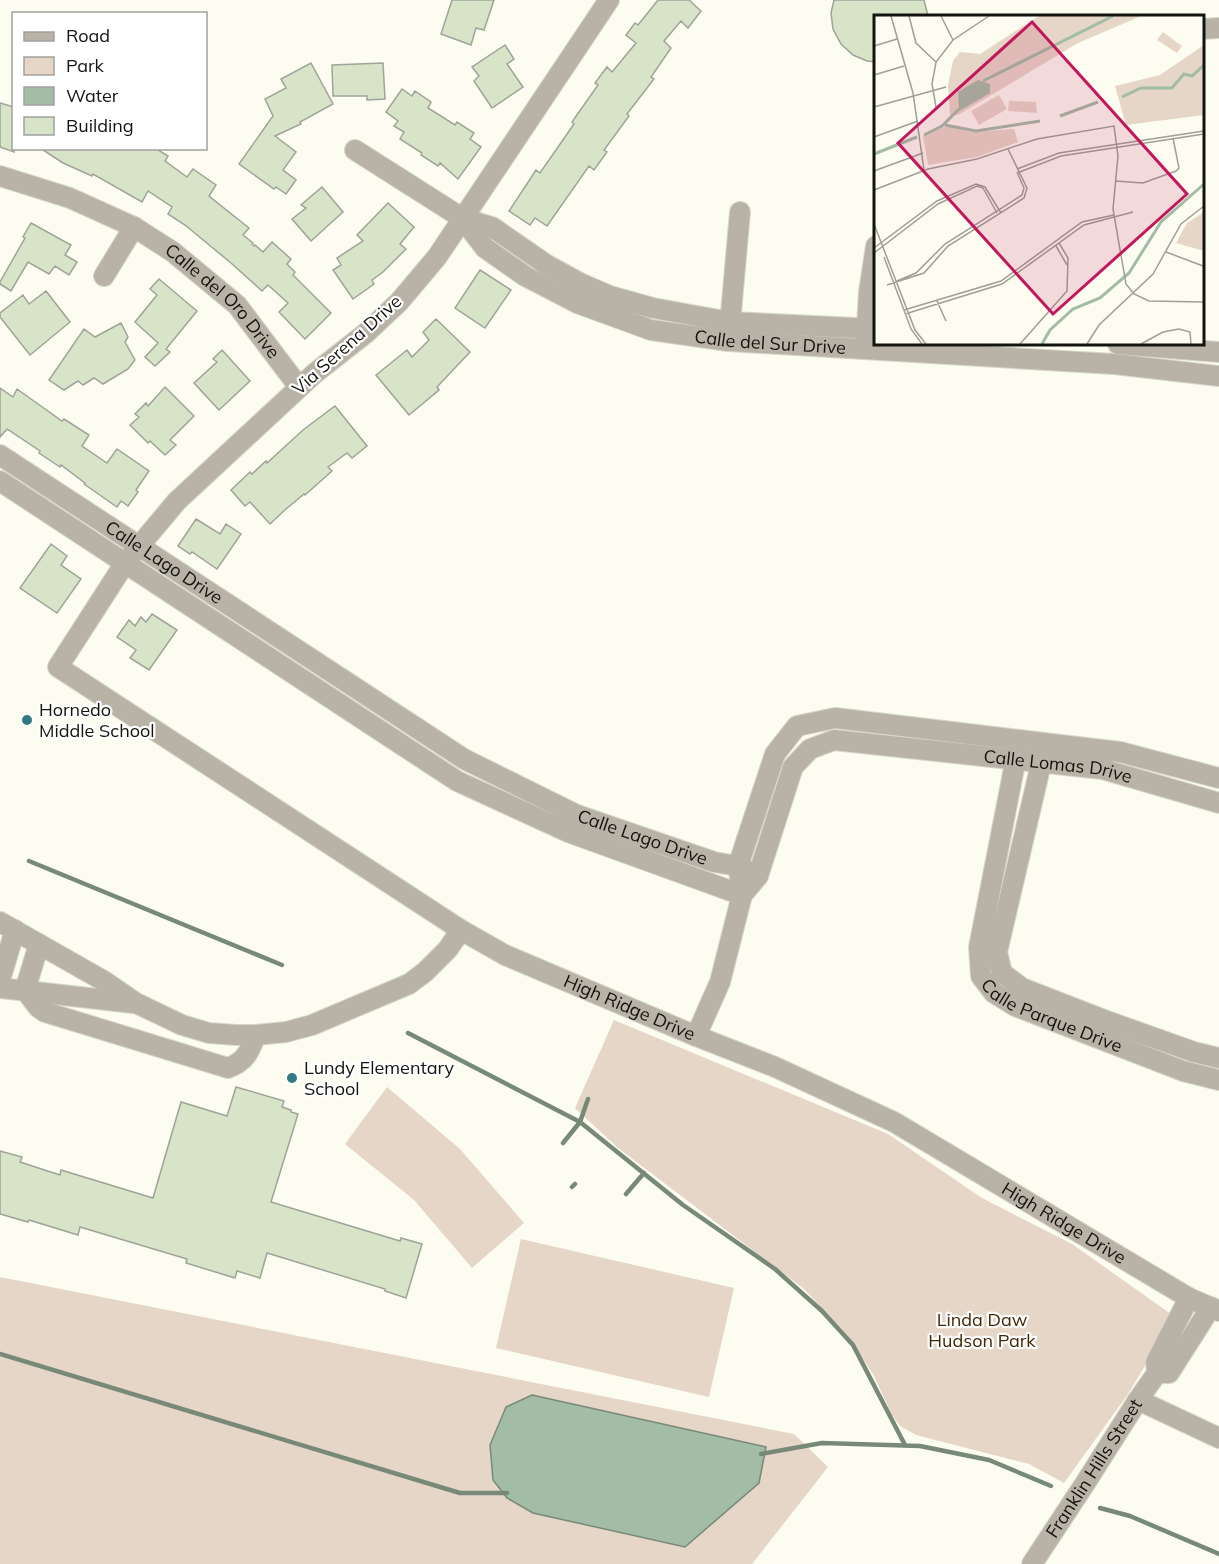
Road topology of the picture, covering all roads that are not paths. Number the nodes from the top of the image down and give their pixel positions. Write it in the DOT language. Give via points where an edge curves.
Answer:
graph roads {
  1 [pos="609,0"];
  2 [pos="1219,28"];
  3 [pos="1204,29"];
  4 [pos="355,150"];
  5 [pos="0,176"];
  6 [pos="740,212"];
  7 [pos="462,218"];
  8 [pos="134,227"];
  9 [pos="874,259"];
  10 [pos="104,276"];
  11 [pos="871,329"];
  12 [pos="729,331"];
  13 [pos="1117,345"];
  14 [pos="1130,345"];
  15 [pos="892,347"];
  16 [pos="866,349"];
  17 [pos="1219,352"];
  18 [pos="1114,364"];
  19 [pos="1219,376"];
  20 [pos="299,387"];
  21 [pos="0,455"];
  22 [pos="0,481"];
  23 [pos="138,546"];
  24 [pos="124,563"];
  25 [pos="58,668"];
  26 [pos="327,670"];
  27 [pos="315,688"];
  28 [pos="893,725"];
  29 [pos="797,726"];
  30 [pos="1019,740"];
  31 [pos="1046,743"];
  32 [pos="892,747"];
  33 [pos="810,749"];
  34 [pos="1015,760"];
  35 [pos="1042,763"];
  36 [pos="1219,778"];
  37 [pos="531,792"];
  38 [pos="1219,803"];
  39 [pos="521,811"];
  40 [pos="738,866"];
  41 [pos="758,876"];
  42 [pos="742,895"];
  43 [pos="8,926"];
  44 [pos="461,930"];
  45 [pos="39,944"];
  46 [pos="3,956"];
  47 [pos="995,979"];
  48 [pos="0,980"];
  49 [pos="0,988"];
  50 [pos="25,990"];
  51 [pos="136,1003"];
  52 [pos="256,1035"];
  53 [pos="696,1036"];
  54 [pos="1219,1058"];
  55 [pos="1219,1080"];
  56 [pos="1189,1298"];
  57 [pos="1215,1309"];
  58 [pos="1157,1373"];
  59 [pos="1138,1400"];
  60 [pos="1219,1438"];
  61 [pos="1032,1564"];
  1 -- 7 [label="street, Via Serena Drive"];
  2 -- 3 [label="street"];
  4 -- 7 [label="street, Calle del Sur Drive"];
  5 -- 8 [label="street, Calle del Oro Drive" via="70,198"];
  6 -- 12 [label="street"];
  7 -- 12 [label="street, Calle del Sur Drive" via="485,248 525,276 577,303 651,330"];
  7 -- 20 [label="street, Via Serena Drive" via="437,257 399,302"];
  8 -- 10 [label="street"];
  8 -- 20 [label="street, Calle del Oro Drive" via="173,252 237,305"];
  9 -- 11 [label="street" via="869,292"];
  11 -- 12 [label="street, Calle del Sur Drive"];
  11 -- 16 [label="street"];
  12 -- 16 [label="street, Calle del Sur Drive"];
  13 -- 18 [label="street"];
  14 -- 17 [label="street"];
  15 -- 16 [label="street, Calle del Sur Drive"];
  15 -- 18 [label="street, Calle del Sur Drive"];
  18 -- 19 [label="street, Calle del Sur Drive"];
  20 -- 23 [label="street, Via Serena Drive" via="177,501"];
  21 -- 23 [label="street, Calle Lago Drive"];
  22 -- 24 [label="street, Calle Lago Drive"];
  23 -- 24 [label="street, Via Serena Drive"];
  23 -- 26 [label="street, Calle Lago Drive"];
  24 -- 25 [label="street, Via Serena Drive"];
  24 -- 27 [label="street, Calle Lago Drive"];
  25 -- 44 [label="street, High Ridge Drive"];
  26 -- 27 [label="street"];
  26 -- 37 [label="street, Calle Lago Drive" via="464,759"];
  27 -- 39 [label="street, Calle Lago Drive" via="457,781"];
  28 -- 29 [label="street, Calle Lomas Drive" via="835,718"];
  28 -- 30 [label="street, Calle Lomas Drive"];
  28 -- 32 [label="street"];
  29 -- 33 [label="street"];
  29 -- 40 [label="street" via="776,754"];
  30 -- 31 [label="street, Calle Lomas Drive"];
  30 -- 34 [label="street, Calle Parque Drive"];
  31 -- 35 [label="street, Calle Parque Drive"];
  31 -- 36 [label="street, Calle Lomas Drive" via="1120,752"];
  32 -- 33 [label="street, Calle Lomas Drive" via="834,741"];
  32 -- 34 [label="street, Calle Lomas Drive"];
  33 -- 41 [label="street" via="793,767"];
  34 -- 35 [label="street, Calle Lomas Drive"];
  34 -- 47 [label="street, Calle Parque Drive" via="979,947 981,976"];
  35 -- 38 [label="street, Calle Lomas Drive" via="1102,770"];
  35 -- 47 [label="street, Calle Parque Drive"];
  37 -- 39 [label="street"];
  37 -- 40 [label="street, Calle Lago Drive" via="577,815 714,862"];
  39 -- 42 [label="street, Calle Lago Drive"];
  40 -- 41 [label="street, Calle Lago Drive"];
  40 -- 42 [label="street"];
  41 -- 42 [label="street"];
  42 -- 53 [label="street" via="720,982"];
  43 -- 45 [label="street"];
  43 -- 46 [label="street"];
  44 -- 52 [label="street" via="448,949 409,984 312,1025"];
  44 -- 53 [label="street, High Ridge Drive" via="505,955"];
  45 -- 50 [label="street"];
  45 -- 51 [label="street"];
  46 -- 48 [label="street"];
  47 -- 54 [label="street, Calle Parque Drive"];
  47 -- 55 [label="street, Calle Parque Drive" via="994,993 1015,1006 1183,1071"];
  49 -- 50 [label="street"];
  50 -- 51 [label="street"];
  50 -- 52 [label="street" via="45,1012 228,1068 239,1064"];
  51 -- 52 [label="street" via="209,1033"];
  53 -- 56 [label="street, High Ridge Drive" via="775,1067 894,1122"];
  56 -- 57 [label="street, High Ridge Drive"];
  56 -- 58 [label="street, Franklin Hills Street" via="1156,1362"];
  57 -- 58 [label="street, Franklin Hills Street" via="1169,1373"];
  58 -- 59 [label="street, Franklin Hills Street"];
  59 -- 60 [label="street"];
  59 -- 61 [label="street, Franklin Hills Street"];
}
